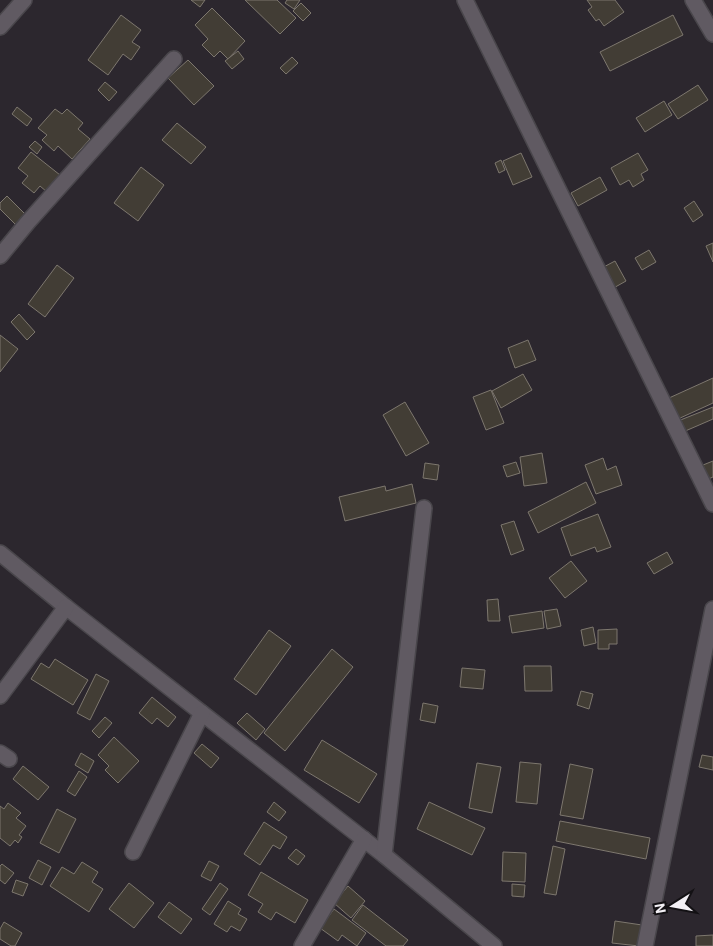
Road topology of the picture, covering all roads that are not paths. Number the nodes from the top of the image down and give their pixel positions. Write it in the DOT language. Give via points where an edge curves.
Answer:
graph roads {
  1 [pos="24,0"];
  2 [pos="466,0"];
  3 [pos="693,0"];
  4 [pos="0,27"];
  5 [pos="713,34"];
  6 [pos="174,59"];
  7 [pos="0,256"];
  8 [pos="713,504"];
  9 [pos="424,508"];
  10 [pos="0,553"];
  11 [pos="66,608"];
  12 [pos="713,609"];
  13 [pos="0,696"];
  14 [pos="202,713"];
  15 [pos="364,839"];
  16 [pos="133,852"];
  17 [pos="384,855"];
  18 [pos="302,946"];
  19 [pos="494,946"];
  20 [pos="645,946"];
  1 -- 4 [label="street"];
  2 -- 8 [label="street"];
  3 -- 5 [label="street"];
  6 -- 7 [label="street"];
  9 -- 17 [label="street"];
  10 -- 11 [label="street"];
  11 -- 13 [label="street"];
  11 -- 14 [label="street"];
  12 -- 20 [label="street"];
  14 -- 15 [label="street"];
  14 -- 16 [label="street"];
  15 -- 17 [label="street"];
  15 -- 18 [label="street"];
  17 -- 19 [label="street"];
}
